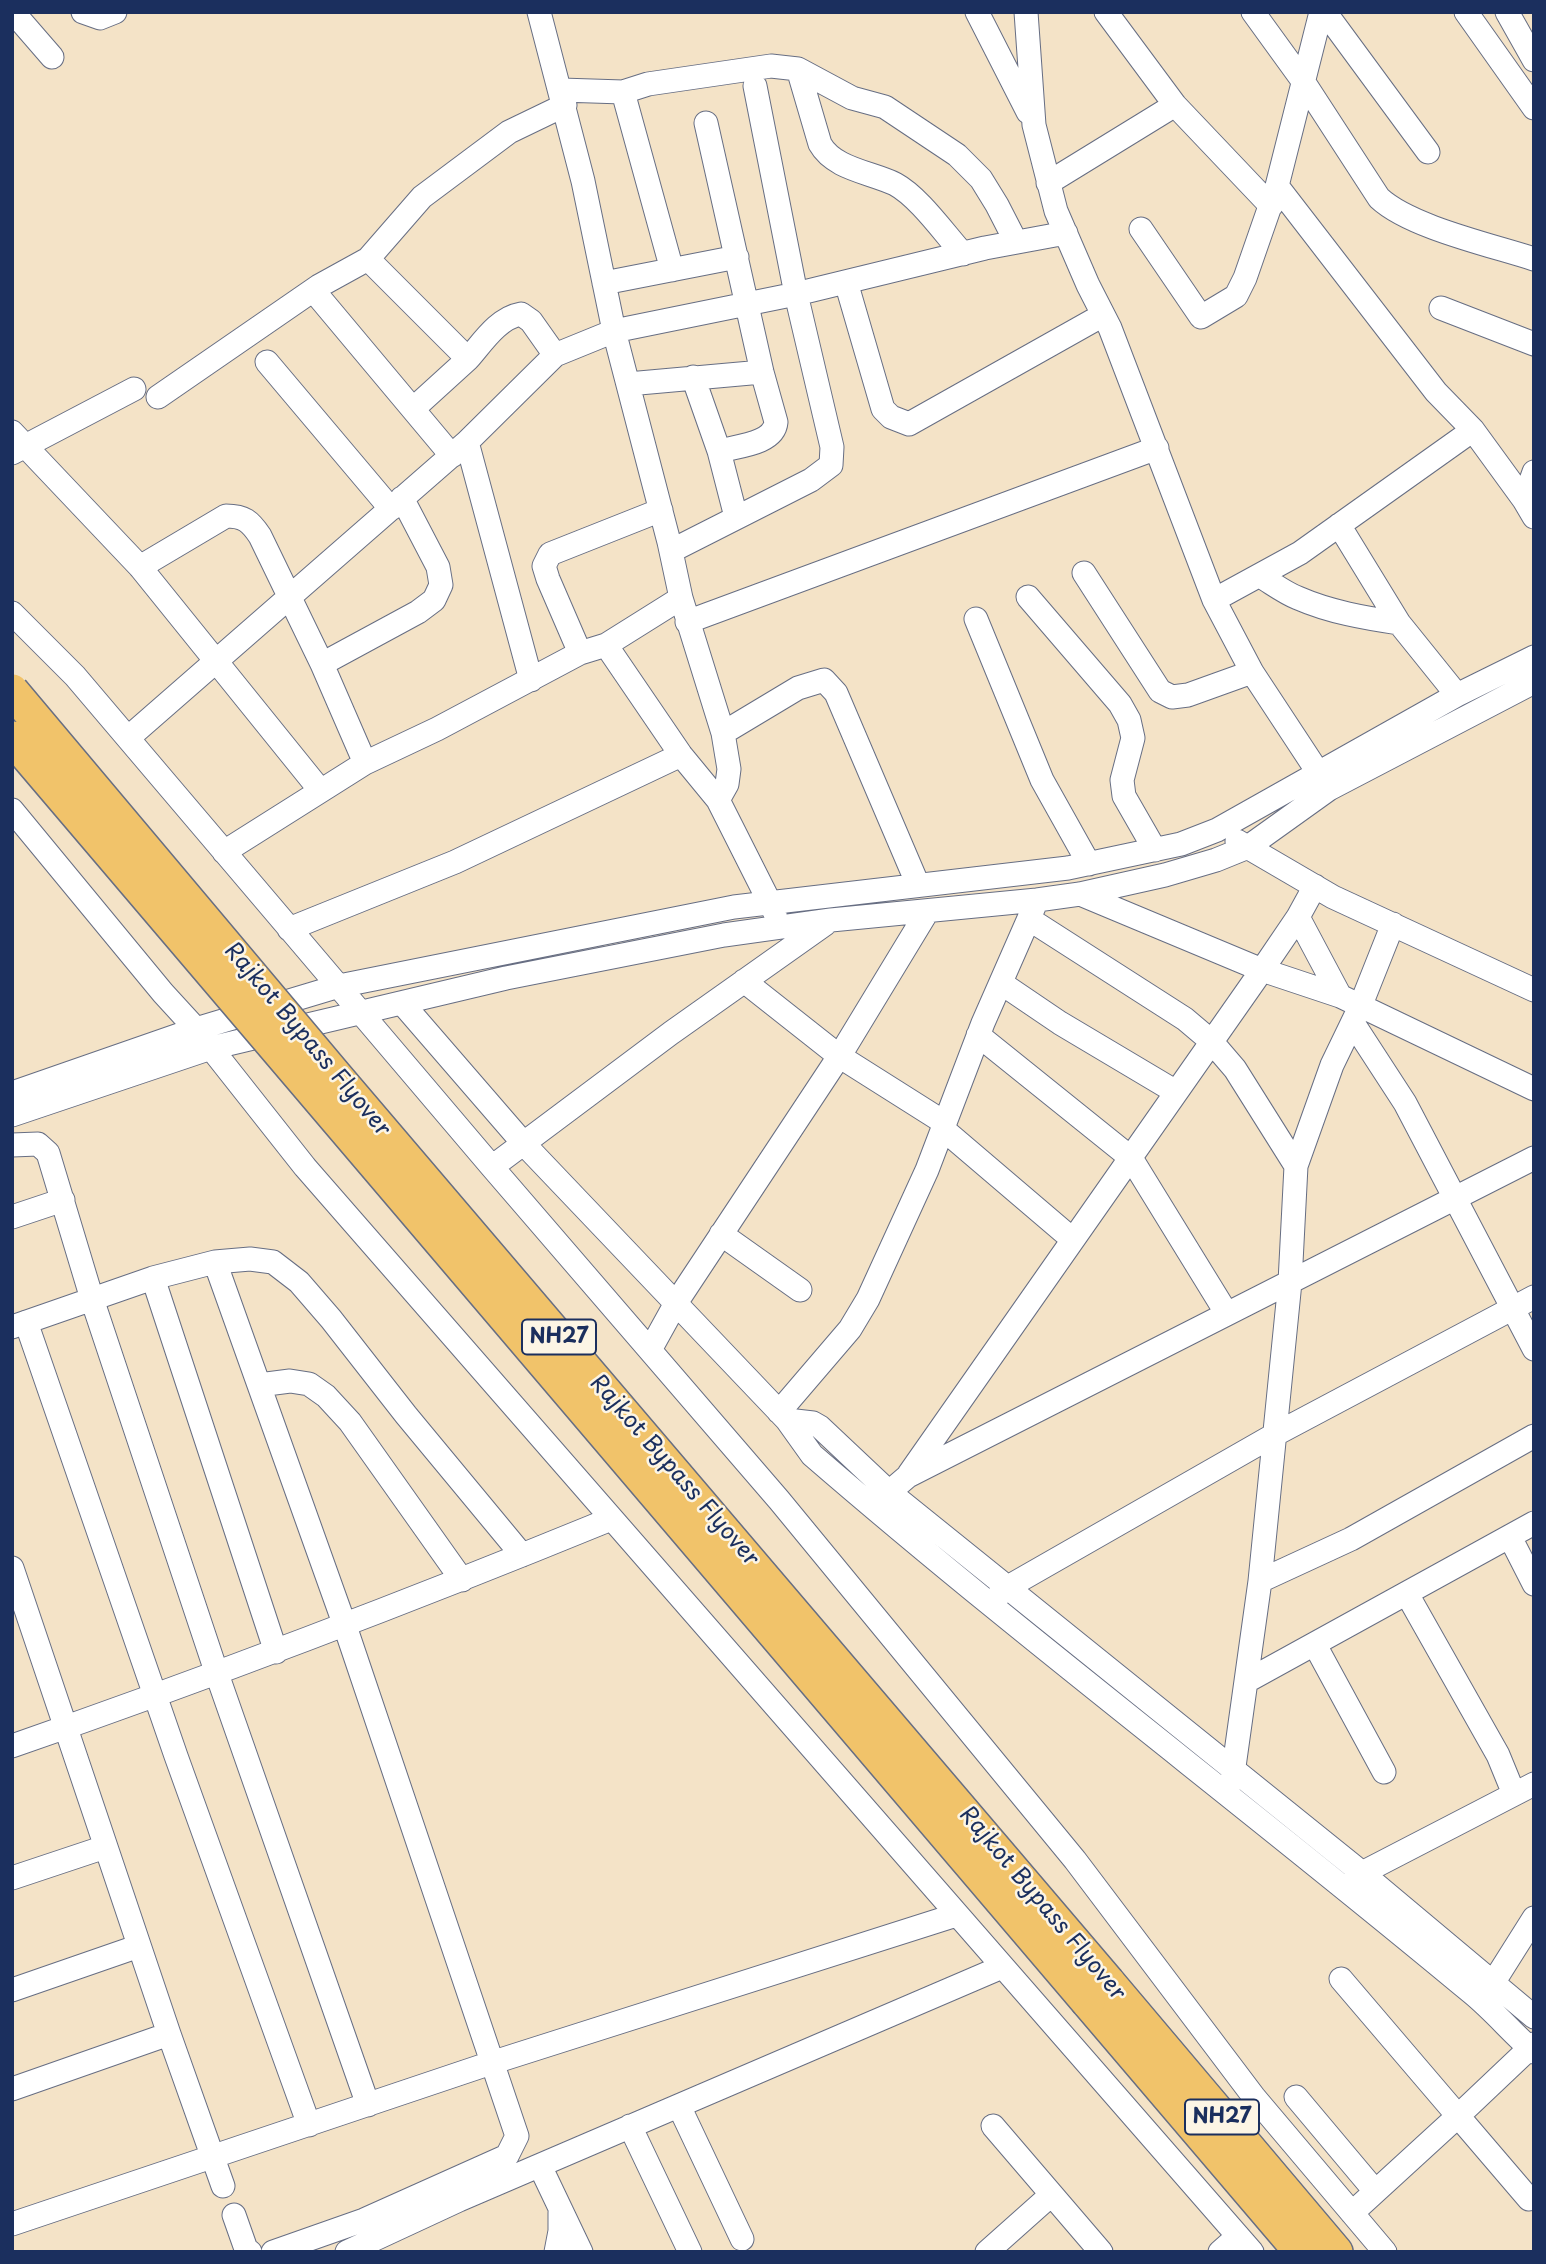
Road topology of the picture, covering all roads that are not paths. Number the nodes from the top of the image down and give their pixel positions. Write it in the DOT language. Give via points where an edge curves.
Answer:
graph roads {
  1 [pos="13,12"];
  2 [pos="83,12"];
  3 [pos="115,12"];
  4 [pos="539,12"];
  5 [pos="977,12"];
  6 [pos="1026,12"];
  7 [pos="1106,12"];
  8 [pos="1254,12"];
  9 [pos="1323,12"];
  10 [pos="1466,12"];
  11 [pos="1507,12"];
  12 [pos="52,57"];
  13 [pos="1534,60"];
  14 [pos="798,69"];
  15 [pos="1303,81"];
  16 [pos="755,86"];
  17 [pos="561,90"];
  18 [pos="623,92"];
  19 [pos="1175,105"];
  20 [pos="1534,108"];
  21 [pos="706,122"];
  22 [pos="1034,125"];
  23 [pos="1428,152"];
  24 [pos="1048,183"];
  25 [pos="1274,196"];
  26 [pos="1141,229"];
  27 [pos="1066,233"];
  28 [pos="1016,242"];
  29 [pos="963,254"];
  30 [pos="737,257"];
  31 [pos="369,259"];
  32 [pos="1534,259"];
  33 [pos="672,270"];
  34 [pos="846,282"];
  35 [pos="604,283"];
  36 [pos="313,290"];
  37 [pos="796,294"];
  38 [pos="748,304"];
  39 [pos="1441,308"];
  40 [pos="1103,315"];
  41 [pos="614,331"];
  42 [pos="1534,344"];
  43 [pos="555,355"];
  44 [pos="468,359"];
  45 [pos="267,362"];
  46 [pos="762,372"];
  47 [pos="693,377"];
  48 [pos="628,384"];
  49 [pos="134,389"];
  50 [pos="158,397"];
  51 [pos="413,409"];
  52 [pos="1472,430"];
  53 [pos="17,444"];
  54 [pos="1157,448"];
  55 [pos="460,449"];
  56 [pos="719,451"];
  57 [pos="1534,472"];
  58 [pos="396,503"];
  59 [pos="1529,509"];
  60 [pos="661,510"];
  61 [pos="736,517"];
  62 [pos="1339,526"];
  63 [pos="671,551"];
  64 [pos="139,568"];
  65 [pos="1084,573"];
  66 [pos="1260,576"];
  67 [pos="289,597"];
  68 [pos="1028,597"];
  69 [pos="681,598"];
  70 [pos="1214,600"];
  71 [pos="12,613"];
  72 [pos="976,619"];
  73 [pos="687,622"];
  74 [pos="1399,623"];
  75 [pos="607,645"];
  76 [pos="580,653"];
  77 [pos="1534,657"];
  78 [pos="216,661"];
  79 [pos="322,664"];
  80 [pos="1252,672"];
  81 [pos="531,680"];
  82 [pos="1534,682"];
  83 [pos="12,691"];
  84 [pos="1457,695"];
  85 [pos="1418,729"];
  86 [pos="723,733"];
  87 [pos="12,737"];
  88 [pos="128,738"];
  89 [pos="681,755"];
  90 [pos="365,763"];
  91 [pos="1324,781"];
  92 [pos="320,790"];
  93 [pos="718,800"];
  94 [pos="12,810"];
  95 [pos="1217,830"];
  96 [pos="1248,847"];
  97 [pos="1155,850"];
  98 [pos="224,852"];
  99 [pos="1089,864"];
  100 [pos="918,885"];
  101 [pos="1315,886"];
  102 [pos="1080,894"];
  103 [pos="769,902"];
  104 [pos="1033,910"];
  105 [pos="928,912"];
  106 [pos="1298,917"];
  107 [pos="831,920"];
  108 [pos="1393,924"];
  109 [pos="784,927"];
  110 [pos="289,929"];
  111 [pos="1262,970"];
  112 [pos="744,981"];
  113 [pos="1000,983"];
  114 [pos="339,986"];
  115 [pos="1534,990"];
  116 [pos="401,1003"];
  117 [pos="1351,1009"];
  118 [pos="362,1013"];
  119 [pos="196,1029"];
  120 [pos="978,1035"];
  121 [pos="1211,1041"];
  122 [pos="211,1048"];
  123 [pos="839,1055"];
  124 [pos="1534,1089"];
  125 [pos="1176,1092"];
  126 [pos="12,1093"];
  127 [pos="12,1115"];
  128 [pos="944,1126"];
  129 [pos="12,1144"];
  130 [pos="524,1144"];
  131 [pos="1131,1157"];
  132 [pos="1534,1158"];
  133 [pos="1296,1166"];
  134 [pos="492,1167"];
  135 [pos="1455,1198"];
  136 [pos="63,1200"];
  137 [pos="12,1217"];
  138 [pos="721,1234"];
  139 [pos="1072,1239"];
  140 [pos="215,1262"];
  141 [pos="153,1278"];
  142 [pos="1290,1282"];
  143 [pos="800,1290"];
  144 [pos="1534,1297"];
  145 [pos="92,1299"];
  146 [pos="676,1303"];
  147 [pos="1511,1309"];
  148 [pos="1227,1314"];
  149 [pos="19,1325"];
  150 [pos="1534,1349"];
  151 [pos="650,1350"];
  152 [pos="259,1385"];
  153 [pos="783,1415"];
  154 [pos="1274,1435"];
  155 [pos="1534,1436"];
  156 [pos="908,1476"];
  157 [pos="889,1492"];
  158 [pos="872,1507"];
  159 [pos="611,1520"];
  160 [pos="1534,1523"];
  161 [pos="1510,1537"];
  162 [pos="522,1555"];
  163 [pos="12,1568"];
  164 [pos="462,1580"];
  165 [pos="1260,1581"];
  166 [pos="1534,1584"];
  167 [pos="1008,1587"];
  168 [pos="1407,1594"];
  169 [pos="990,1604"];
  170 [pos="345,1626"];
  171 [pos="22,1630"];
  172 [pos="1315,1645"];
  173 [pos="276,1653"];
  174 [pos="217,1674"];
  175 [pos="1247,1681"];
  176 [pos="156,1696"];
  177 [pos="65,1727"];
  178 [pos="12,1745"];
  179 [pos="1233,1770"];
  180 [pos="1384,1772"];
  181 [pos="1524,1789"];
  182 [pos="1229,1797"];
  183 [pos="105,1847"];
  184 [pos="12,1878"];
  185 [pos="1354,1881"];
  186 [pos="956,1915"];
  187 [pos="1531,1927"];
  188 [pos="139,1946"];
  189 [pos="1002,1967"];
  190 [pos="1341,1979"];
  191 [pos="1493,1983"];
  192 [pos="12,1990"];
  193 [pos="1098,1992"];
  194 [pos="1534,2017"];
  195 [pos="169,2034"];
  196 [pos="1532,2048"];
  197 [pos="491,2063"];
  198 [pos="12,2089"];
  199 [pos="1296,2096"];
  200 [pos="368,2105"];
  201 [pos="680,2106"];
  202 [pos="1458,2116"];
  203 [pos="309,2125"];
  204 [pos="630,2126"];
  205 [pos="993,2126"];
  206 [pos="213,2157"];
  207 [pos="540,2166"];
  208 [pos="223,2186"];
  209 [pos="1375,2191"];
  210 [pos="1051,2194"];
  211 [pos="1529,2199"];
  212 [pos="560,2207"];
  213 [pos="1352,2213"];
  214 [pos="234,2215"];
  215 [pos="12,2224"];
  216 [pos="742,2239"];
  217 [pos="1245,2244"];
  218 [pos="250,2252"];
  219 [pos="273,2252"];
  220 [pos="347,2252"];
  221 [pos="556,2252"];
  222 [pos="581,2252"];
  223 [pos="690,2252"];
  224 [pos="987,2252"];
  225 [pos="1101,2252"];
  226 [pos="1220,2252"];
  227 [pos="1301,2252"];
  228 [pos="1336,2252"];
  229 [pos="1385,2252"];
  1 -- 12 [label="street"];
  2 -- 3 [label="street" via="100,18"];
  4 -- 17 [label="street"];
  5 -- 22 [label="street"];
  6 -- 22 [label="street"];
  7 -- 19 [label="street"];
  8 -- 15 [label="street"];
  9 -- 15 [label="street"];
  9 -- 23 [label="street"];
  10 -- 20 [label="street"];
  11 -- 13 [label="street"];
  14 -- 18 [label="street" via="771,66"];
  14 -- 28 [label="street" via="852,98 885,107 957,155 981,178"];
  14 -- 29 [label="street" via="825,153 906,191"];
  15 -- 25 [label="street"];
  15 -- 32 [label="street" via="1379,198 1392,209"];
  16 -- 37 [label="street"];
  17 -- 18 [label="street"];
  17 -- 31 [label="street" via="422,197"];
  17 -- 35 [label="street"];
  18 -- 33 [label="street"];
  19 -- 24 [label="street"];
  19 -- 25 [label="street"];
  21 -- 30 [label="street"];
  22 -- 24 [label="street"];
  24 -- 27 [label="street"];
  25 -- 26 [label="street" via="1236,296 1201,317"];
  25 -- 52 [label="street"];
  27 -- 28 [label="street"];
  27 -- 40 [label="street"];
  28 -- 29 [label="street"];
  29 -- 34 [label="street"];
  30 -- 33 [label="street"];
  30 -- 38 [label="street"];
  31 -- 36 [label="street"];
  31 -- 44 [label="street"];
  33 -- 35 [label="street"];
  34 -- 37 [label="street"];
  34 -- 40 [label="street" via="883,409 909,424"];
  35 -- 41 [label="street"];
  36 -- 50 [label="street"];
  36 -- 51 [label="street"];
  37 -- 38 [label="street"];
  37 -- 61 [label="street" via="832,447 831,465 811,480"];
  38 -- 41 [label="street"];
  38 -- 46 [label="street"];
  39 -- 42 [label="street"];
  40 -- 54 [label="street"];
  41 -- 43 [label="street"];
  41 -- 48 [label="street"];
  43 -- 44 [label="street" via="521,314 509,316"];
  43 -- 55 [label="street"];
  44 -- 51 [label="street"];
  45 -- 58 [label="street"];
  46 -- 47 [label="street"];
  46 -- 56 [label="street" via="775,430 759,440"];
  47 -- 48 [label="street"];
  47 -- 56 [label="street"];
  48 -- 60 [label="street"];
  49 -- 53 [label="street"];
  51 -- 55 [label="street"];
  52 -- 59 [label="street"];
  52 -- 62 [label="street"];
  53 -- 64 [label="street"];
  54 -- 70 [label="street"];
  54 -- 73 [label="street"];
  55 -- 58 [label="street"];
  55 -- 81 [label="street"];
  56 -- 61 [label="street"];
  57 -- 59 [label="street"];
  58 -- 67 [label="street"];
  58 -- 79 [label="street" via="438,567 441,584 434,600"];
  60 -- 63 [label="street"];
  60 -- 76 [label="street" via="550,554 544,566"];
  61 -- 63 [label="street"];
  62 -- 66 [label="street"];
  62 -- 74 [label="street"];
  63 -- 69 [label="street"];
  64 -- 67 [label="street" via="207,525 226,516 241,516 260,536"];
  64 -- 78 [label="street"];
  65 -- 80 [label="street" via="1160,691 1172,697 1188,695"];
  66 -- 70 [label="street"];
  66 -- 74 [label="street" via="1296,598"];
  67 -- 78 [label="street"];
  67 -- 79 [label="street"];
  68 -- 97 [label="street" via="1129,720 1133,738 1122,780 1125,796"];
  69 -- 73 [label="street"];
  69 -- 75 [label="street"];
  70 -- 80 [label="street"];
  71 -- 88 [label="street"];
  72 -- 99 [label="street" via="1042,780"];
  73 -- 86 [label="street"];
  74 -- 84 [label="street"];
  75 -- 76 [label="street"];
  75 -- 89 [label="street"];
  76 -- 81 [label="street"];
  77 -- 84 [label="street"];
  78 -- 88 [label="street"];
  78 -- 92 [label="street"];
  79 -- 90 [label="street"];
  80 -- 91 [label="street"];
  81 -- 90 [label="street"];
  82 -- 85 [label="street"];
  83 -- 193 [label="highway, Rajkot Bypass Flyover / NH27, bridge"];
  84 -- 85 [label="street"];
  85 -- 91 [label="street"];
  86 -- 93 [label="street" via="729,769"];
  86 -- 100 [label="street" via="799,688 824,680 836,693"];
  87 -- 193 [label="highway, Rajkot Bypass Flyover / NH27, bridge"];
  88 -- 98 [label="street"];
  89 -- 93 [label="street"];
  89 -- 110 [label="street" via="456,862"];
  90 -- 92 [label="street"];
  91 -- 95 [label="street"];
  91 -- 96 [label="street"];
  92 -- 98 [label="street"];
  93 -- 103 [label="street"];
  94 -- 119 [label="street"];
  95 -- 96 [label="street"];
  95 -- 97 [label="street"];
  96 -- 101 [label="street"];
  96 -- 102 [label="street" via="1216,860"];
  97 -- 99 [label="street"];
  98 -- 110 [label="street"];
  99 -- 100 [label="street"];
  100 -- 103 [label="street"];
  101 -- 106 [label="street"];
  101 -- 108 [label="street"];
  102 -- 104 [label="street"];
  102 -- 111 [label="street"];
  103 -- 109 [label="street"];
  103 -- 114 [label="street"];
  104 -- 105 [label="street"];
  104 -- 113 [label="street"];
  104 -- 121 [label="street"];
  105 -- 107 [label="street"];
  105 -- 123 [label="street"];
  106 -- 111 [label="street"];
  106 -- 117 [label="street"];
  107 -- 109 [label="street"];
  107 -- 112 [label="street"];
  108 -- 115 [label="street"];
  108 -- 117 [label="street"];
  109 -- 116 [label="street" via="520,975"];
  110 -- 114 [label="street"];
  111 -- 117 [label="street"];
  111 -- 121 [label="street"];
  112 -- 123 [label="street"];
  112 -- 130 [label="street"];
  113 -- 120 [label="street"];
  113 -- 125 [label="street"];
  114 -- 118 [label="street"];
  114 -- 119 [label="street"];
  116 -- 118 [label="street"];
  116 -- 130 [label="street"];
  117 -- 124 [label="street"];
  117 -- 133 [label="street"];
  117 -- 135 [label="street"];
  118 -- 122 [label="street"];
  118 -- 134 [label="street"];
  119 -- 122 [label="street"];
  119 -- 126 [label="street"];
  120 -- 128 [label="street"];
  120 -- 131 [label="street"];
  121 -- 125 [label="street"];
  121 -- 133 [label="street" via="1235,1069"];
  122 -- 127 [label="street"];
  122 -- 159 [label="street" via="305,1167"];
  123 -- 128 [label="street"];
  123 -- 138 [label="street"];
  125 -- 131 [label="street"];
  128 -- 139 [label="street"];
  128 -- 153 [label="street" via="868,1299"];
  129 -- 136 [label="street" via="38,1144 48,1153"];
  130 -- 134 [label="street"];
  130 -- 146 [label="street"];
  131 -- 139 [label="street"];
  131 -- 148 [label="street"];
  132 -- 135 [label="street"];
  133 -- 142 [label="street"];
  134 -- 151 [label="street"];
  135 -- 142 [label="street"];
  135 -- 147 [label="street"];
  136 -- 137 [label="street"];
  136 -- 145 [label="street"];
  138 -- 143 [label="street"];
  138 -- 146 [label="street"];
  139 -- 156 [label="street"];
  140 -- 141 [label="street"];
  140 -- 152 [label="street"];
  140 -- 162 [label="street" via="273,1262 299,1282"];
  141 -- 145 [label="street"];
  141 -- 173 [label="street"];
  142 -- 148 [label="street"];
  142 -- 154 [label="street"];
  144 -- 147 [label="street"];
  145 -- 149 [label="street"];
  145 -- 174 [label="street"];
  146 -- 151 [label="street"];
  146 -- 153 [label="street"];
  147 -- 150 [label="street"];
  147 -- 154 [label="street"];
  148 -- 156 [label="street"];
  149 -- 176 [label="street"];
  151 -- 213 [label="street" via="1075,1860 1254,2097"];
  152 -- 164 [label="street" via="309,1384 326,1396 351,1422"];
  152 -- 170 [label="street"];
  153 -- 157 [label="street" via="820,1427"];
  153 -- 158 [label="street" via="812,1455"];
  154 -- 165 [label="street"];
  154 -- 167 [label="street"];
  155 -- 165 [label="street" via="1351,1539"];
  156 -- 157 [label="street"];
  157 -- 158 [label="street"];
  157 -- 167 [label="street"];
  158 -- 169 [label="street"];
  159 -- 162 [label="street"];
  159 -- 186 [label="street"];
  160 -- 161 [label="street"];
  161 -- 166 [label="street"];
  161 -- 168 [label="street"];
  162 -- 164 [label="street"];
  163 -- 171 [label="street"];
  164 -- 170 [label="street"];
  165 -- 175 [label="street"];
  167 -- 169 [label="street"];
  167 -- 179 [label="street"];
  168 -- 172 [label="street"];
  168 -- 181 [label="street" via="1498,1755"];
  169 -- 182 [label="street"];
  170 -- 173 [label="street"];
  170 -- 197 [label="street"];
  171 -- 177 [label="street"];
  172 -- 175 [label="street"];
  172 -- 180 [label="street"];
  173 -- 174 [label="street"];
  174 -- 176 [label="street"];
  174 -- 200 [label="street"];
  175 -- 179 [label="street"];
  176 -- 177 [label="street"];
  176 -- 203 [label="street"];
  177 -- 178 [label="street"];
  177 -- 183 [label="street"];
  179 -- 182 [label="street"];
  179 -- 185 [label="street"];
  181 -- 185 [label="street"];
  182 -- 185 [label="street"];
  183 -- 184 [label="street"];
  183 -- 188 [label="street"];
  185 -- 191 [label="street"];
  185 -- 196 [label="street"];
  186 -- 189 [label="street"];
  186 -- 197 [label="street"];
  187 -- 191 [label="street"];
  188 -- 192 [label="street"];
  188 -- 195 [label="street"];
  189 -- 201 [label="street"];
  189 -- 217 [label="street"];
  190 -- 202 [label="street"];
  191 -- 194 [label="street"];
  193 -- 227 [label="highway, Rajkot Bypass Flyover / NH27"];
  193 -- 228 [label="highway, Rajkot Bypass Flyover / NH27"];
  195 -- 198 [label="street"];
  195 -- 206 [label="street"];
  196 -- 202 [label="street"];
  197 -- 200 [label="street"];
  197 -- 219 [label="street" via="517,2136 506,2156 365,2220"];
  199 -- 209 [label="street"];
  200 -- 203 [label="street"];
  201 -- 204 [label="street"];
  201 -- 216 [label="street"];
  202 -- 209 [label="street"];
  202 -- 211 [label="street"];
  203 -- 206 [label="street"];
  204 -- 207 [label="street"];
  204 -- 223 [label="street"];
  205 -- 210 [label="street"];
  206 -- 208 [label="street"];
  206 -- 215 [label="street"];
  207 -- 212 [label="street"];
  207 -- 220 [label="street"];
  209 -- 213 [label="street"];
  210 -- 224 [label="street"];
  210 -- 225 [label="street"];
  212 -- 221 [label="street"];
  212 -- 222 [label="street"];
  213 -- 229 [label="street"];
  214 -- 218 [label="street"];
  217 -- 226 [label="street"];
}
